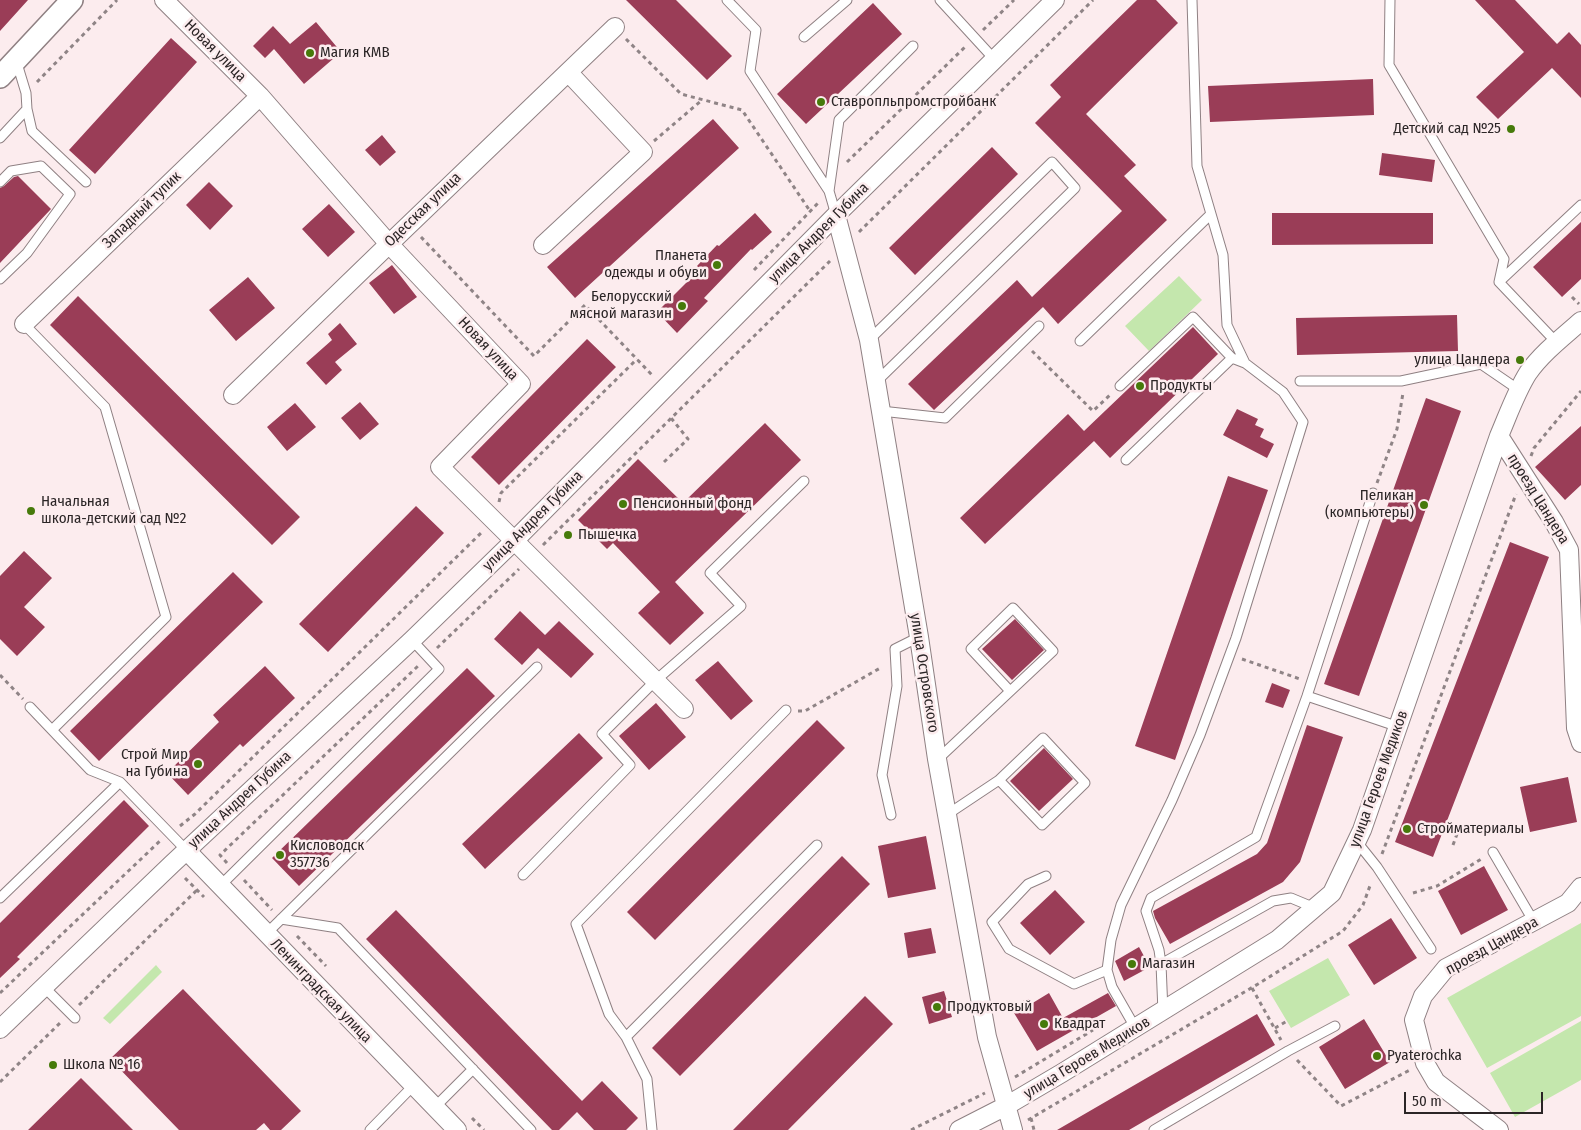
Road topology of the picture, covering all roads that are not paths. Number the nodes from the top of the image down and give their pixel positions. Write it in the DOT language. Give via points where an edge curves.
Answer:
graph roads {
  1 [pos="72,0"];
  2 [pos="164,0"];
  3 [pos="727,0"];
  4 [pos="847,0"];
  5 [pos="940,0"];
  6 [pos="1055,0"];
  7 [pos="1192,0"];
  8 [pos="1390,0"];
  9 [pos="615,27"];
  10 [pos="804,37"];
  11 [pos="913,46"];
  12 [pos="16,60"];
  13 [pos="995,60"];
  14 [pos="568,72"];
  15 [pos="0,77"];
  16 [pos="260,96"];
  17 [pos="27,109"];
  18 [pos="0,138"];
  19 [pos="0,182"];
  20 [pos="86,182"];
  21 [pos="829,191"];
  22 [pos="1581,205"];
  23 [pos="1211,214"];
  24 [pos="836,215"];
  25 [pos="389,244"];
  26 [pos="543,245"];
  27 [pos="0,279"];
  28 [pos="1499,282"];
  29 [pos="1581,321"];
  30 [pos="24,324"];
  31 [pos="1040,326"];
  32 [pos="870,340"];
  33 [pos="1080,341"];
  34 [pos="1557,343"];
  35 [pos="1232,358"];
  36 [pos="1245,363"];
  37 [pos="877,380"];
  38 [pos="1300,381"];
  39 [pos="1120,386"];
  40 [pos="1519,390"];
  41 [pos="233,395"];
  42 [pos="882,411"];
  43 [pos="1499,436"];
  44 [pos="1126,460"];
  45 [pos="804,481"];
  46 [pos="1374,493"];
  47 [pos="514,541"];
  48 [pos="919,637"];
  49 [pos="412,640"];
  50 [pos="537,667"];
  51 [pos="655,681"];
  52 [pos="1010,691"];
  53 [pos="1307,696"];
  54 [pos="30,707"];
  55 [pos="684,709"];
  56 [pos="786,710"];
  57 [pos="1399,727"];
  58 [pos="52,730"];
  59 [pos="1581,742"];
  60 [pos="938,759"];
  61 [pos="999,780"];
  62 [pos="120,782"];
  63 [pos="948,814"];
  64 [pos="890,815"];
  65 [pos="1356,842"];
  66 [pos="817,845"];
  67 [pos="186,850"];
  68 [pos="1493,852"];
  69 [pos="523,875"];
  70 [pos="1046,876"];
  71 [pos="220,886"];
  72 [pos="1581,887"];
  73 [pos="0,898"];
  74 [pos="1315,908"];
  75 [pos="281,919"];
  76 [pos="1534,922"];
  77 [pos="266,934"];
  78 [pos="1431,949"];
  79 [pos="1161,964"];
  80 [pos="1107,970"];
  81 [pos="44,987"];
  82 [pos="1163,1012"];
  83 [pos="72,1016"];
  84 [pos="1335,1026"];
  85 [pos="0,1029"];
  86 [pos="1136,1029"];
  87 [pos="626,1037"];
  88 [pos="473,1069"];
  89 [pos="414,1085"];
  90 [pos="1006,1106"];
  91 [pos="435,1107"];
  92 [pos="370,1130"];
  93 [pos="457,1130"];
  94 [pos="531,1130"];
  95 [pos="652,1130"];
  96 [pos="959,1130"];
  97 [pos="1013,1130"];
  98 [pos="1154,1130"];
  99 [pos="1499,1130"];
  1 -- 12 [label="street"];
  2 -- 16 [label="street, Новая улица"];
  3 -- 21 [label="lane" via="756,30 750,71"];
  4 -- 10 [label="lane"];
  5 -- 13 [label="lane"];
  6 -- 13 [label="street, улица Андрея Губина"];
  7 -- 23 [label="lane" via="1197,166"];
  8 -- 28 [label="lane" via="1389,65 1504,259"];
  9 -- 14 [label="street, Одесская улица"];
  11 -- 21 [label="lane" via="839,120"];
  12 -- 15 [label="street"];
  12 -- 17 [label="lane" via="26,93"];
  13 -- 24 [label="street, улица Андрея Губина"];
  14 -- 25 [label="street, Одесская улица"];
  14 -- 26 [label="street" via="643,152"];
  16 -- 25 [label="street, Новая улица"];
  16 -- 30 [label="street, Западный тупик"];
  17 -- 18 [label="lane"];
  17 -- 20 [label="lane" via="32,131"];
  19 -- 27 [label="lane" via="12,171 41,166 70,194 27,253"];
  21 -- 24 [label="lane"];
  22 -- 28 [label="lane"];
  23 -- 33 [label="lane"];
  23 -- 36 [label="lane" via="1223,255 1227,325"];
  24 -- 32 [label="street, улица Островского"];
  24 -- 47 [label="street, улица Андрея Губина"];
  25 -- 41 [label="street, Одесская улица"];
  25 -- 47 [label="street, Новая улица" via="521,384 440,468"];
  28 -- 34 [label="lane"];
  29 -- 34 [label="street, улица Героев Медиков"];
  30 -- 58 [label="lane" via="105,407 166,617"];
  31 -- 42 [label="lane" via="945,418"];
  32 -- 37 [label="street, улица Островского"];
  32 -- 37 [label="lane" via="1052,162 1076,188"];
  34 -- 40 [label="street, улица Героев Медиков" via="1529,372"];
  35 -- 36 [label="lane"];
  35 -- 39 [label="lane" via="1193,317"];
  35 -- 44 [label="lane"];
  36 -- 80 [label="lane" via="1283,392 1304,422 1200,735 1121,905"];
  37 -- 42 [label="street, улица Островского"];
  38 -- 40 [label="lane" via="1405,380 1480,364"];
  40 -- 43 [label="street, улица Героев Медиков"];
  42 -- 48 [label="street, улица Островского"];
  43 -- 57 [label="street, улица Героев Медиков"];
  43 -- 59 [label="street, проезд Цандера" via="1569,550 1576,728"];
  45 -- 51 [label="lane" via="710,573 741,606"];
  46 -- 53 [label="lane"];
  47 -- 49 [label="street, улица Андрея Губина"];
  47 -- 51 [label="street, Новая улица"];
  48 -- 60 [label="street, улица Островского"];
  48 -- 64 [label="lane" via="895,649 897,686 882,775"];
  49 -- 67 [label="street, улица Андрея Губина"];
  49 -- 71 [label="lane" via="439,669"];
  50 -- 75 [label="lane"];
  51 -- 55 [label="street, Новая улица"];
  51 -- 69 [label="lane" via="602,734 630,765"];
  52 -- 52 [label="lane" via="971,649 1013,608 1054,650"];
  52 -- 60 [label="lane"];
  53 -- 57 [label="lane"];
  53 -- 79 [label="lane" via="1256,837 1151,898 1146,910"];
  54 -- 58 [label="lane"];
  56 -- 87 [label="lane" via="576,924 609,1014"];
  57 -- 65 [label="street, улица Героев Медиков"];
  58 -- 62 [label="lane" via="90,770"];
  60 -- 63 [label="street, улица Островского"];
  61 -- 61 [label="lane" via="1043,738 1085,783 1042,825"];
  61 -- 63 [label="lane"];
  62 -- 67 [label="lane"];
  62 -- 73 [label="lane"];
  63 -- 90 [label="street, улица Островского" via="987,1037"];
  65 -- 74 [label="street, улица Героев Медиков" via="1332,893"];
  65 -- 78 [label="lane" via="1377,867"];
  66 -- 87 [label="lane"];
  67 -- 71 [label="street, Ленинградская улица"];
  67 -- 81 [label="street, улица Андрея Губина"];
  68 -- 76 [label="lane"];
  70 -- 80 [label="lane" via="1028,884 992,922 1009,949 1074,984"];
  71 -- 77 [label="street, Ленинградская улица"];
  72 -- 76 [label="street, проезд Цандера" via="1568,903"];
  74 -- 79 [label="lane" via="1291,898 1273,900"];
  74 -- 82 [label="street, улица Героев Медиков" via="1277,940"];
  75 -- 77 [label="lane"];
  75 -- 88 [label="lane" via="338,928"];
  76 -- 99 [label="street, проезд Цандера" via="1446,968 1423,996 1414,1020 1425,1063 1436,1082"];
  77 -- 89 [label="street, Ленинградская улица"];
  79 -- 82 [label="lane"];
  80 -- 86 [label="lane" via="1112,987"];
  81 -- 83 [label="lane"];
  81 -- 85 [label="street, улица Андрея Губина"];
  82 -- 86 [label="street, улица Героев Медиков"];
  84 -- 98 [label="lane"];
  86 -- 90 [label="street, улица Героев Медиков"];
  87 -- 95 [label="lane" via="647,1079"];
  88 -- 91 [label="lane"];
  88 -- 94 [label="lane"];
  89 -- 91 [label="street, Ленинградская улица"];
  89 -- 92 [label="lane"];
  90 -- 96 [label="street, улица Героев Медиков"];
  90 -- 97 [label="street, улица Островского"];
  91 -- 93 [label="street, Ленинградская улица"];
}
